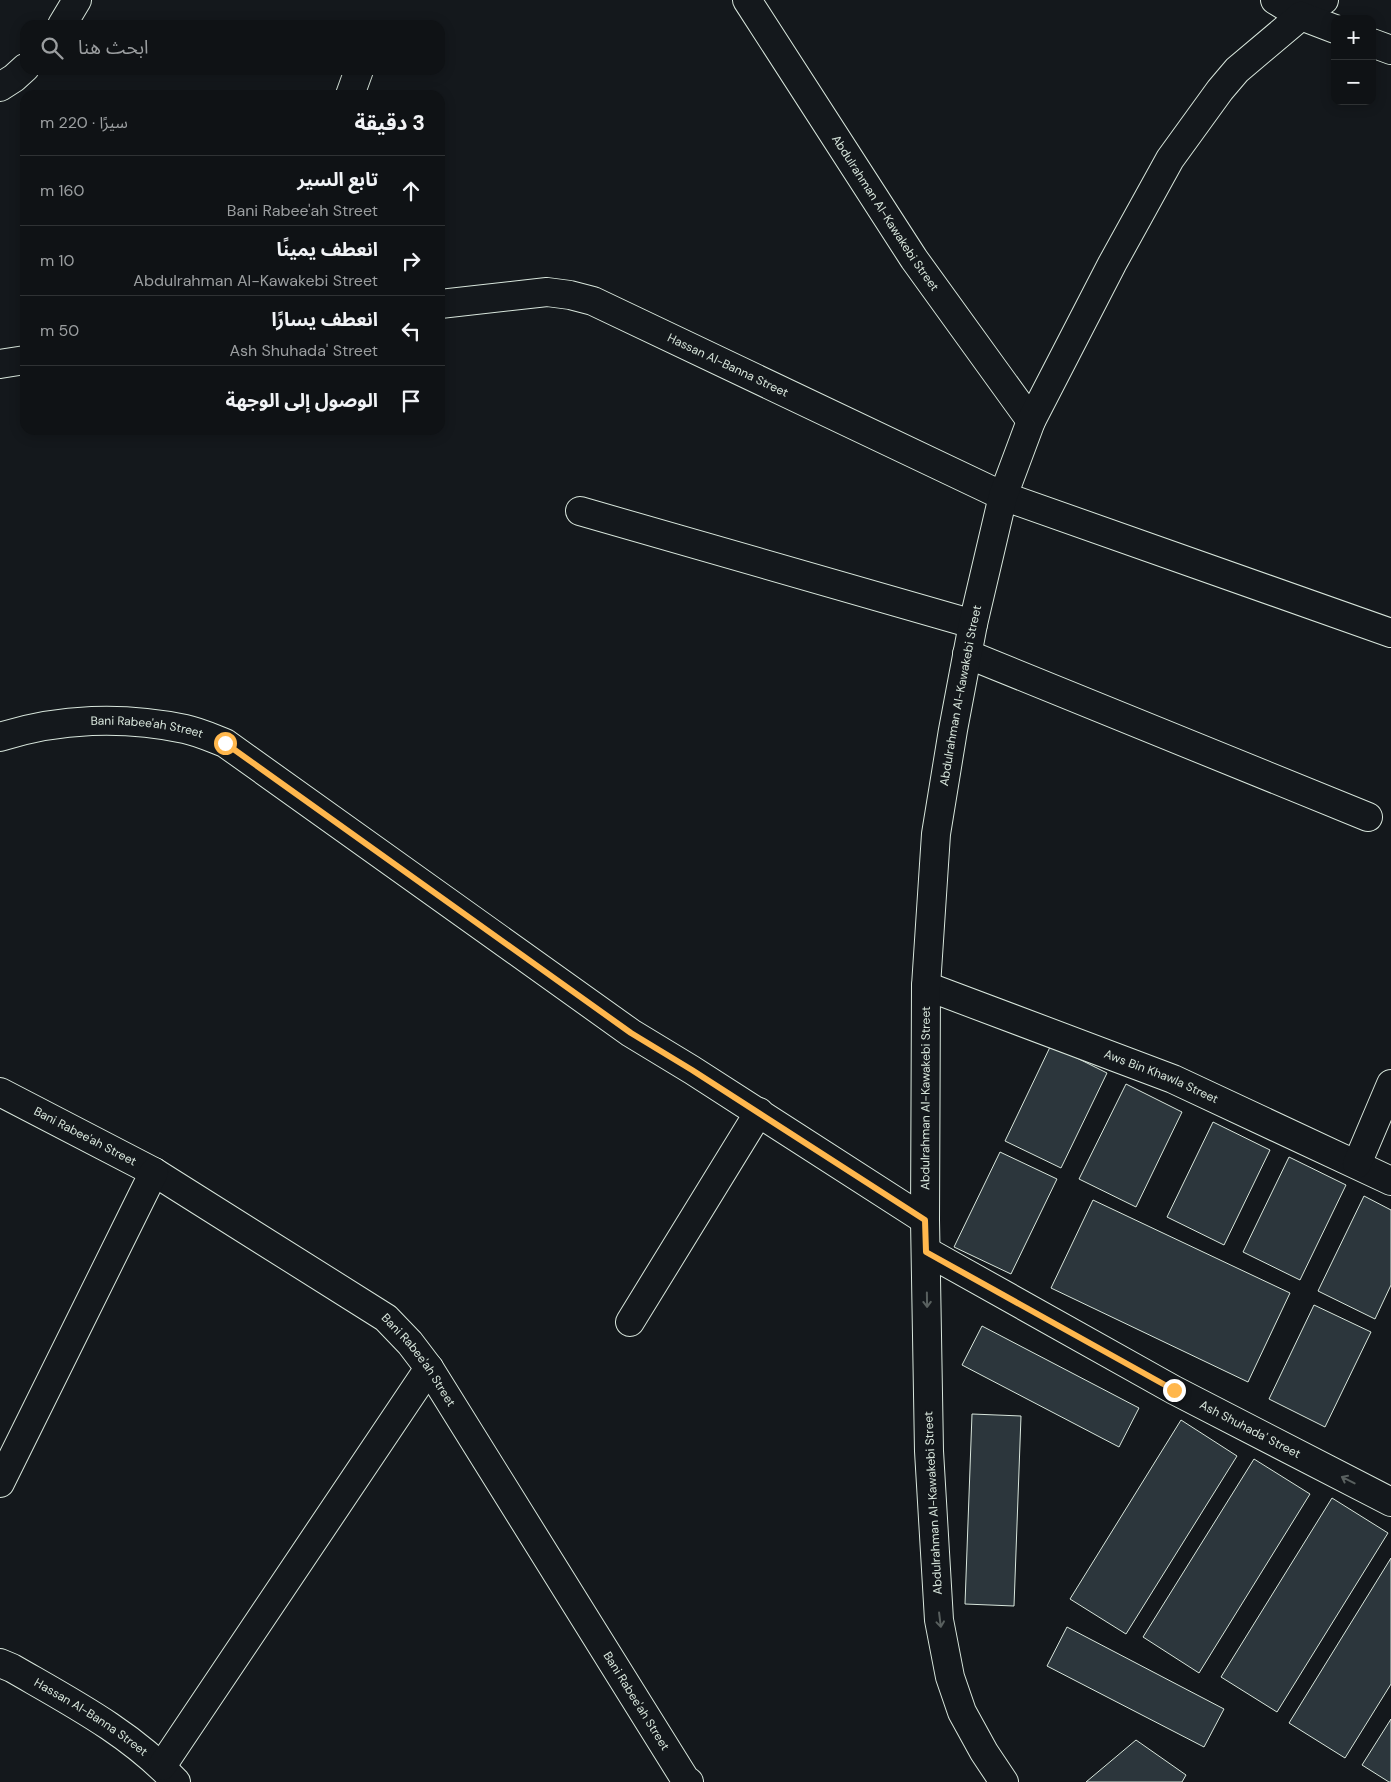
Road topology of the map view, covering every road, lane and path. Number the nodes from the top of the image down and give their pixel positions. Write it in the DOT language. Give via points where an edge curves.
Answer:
graph roads {
  1 [pos="77,0"];
  2 [pos="747,0"];
  3 [pos="1275,0"];
  4 [pos="1324,0"];
  5 [pos="1301,16"];
  6 [pos="65,20"];
  7 [pos="1331,27"];
  8 [pos="1376,44"];
  9 [pos="1391,50"];
  10 [pos="20,73"];
  11 [pos="357,75"];
  12 [pos="0,87"];
  13 [pos="352,90"];
  14 [pos="445,303"];
  15 [pos="20,361"];
  16 [pos="0,364"];
  17 [pos="1031,421"];
  18 [pos="1003,496"];
  19 [pos="580,512"];
  20 [pos="973,624"];
  21 [pos="1391,633"];
  22 [pos="967,654"];
  23 [pos="0,737"];
  24 [pos="1368,817"];
  25 [pos="926,986"];
  26 [pos="1391,1084"];
  27 [pos="0,1092"];
  28 [pos="759,1112"];
  29 [pos="1358,1164"];
  30 [pos="154,1172"];
  31 [pos="1391,1180"];
  32 [pos="925,1220"];
  33 [pos="926,1252"];
  34 [pos="630,1322"];
  35 [pos="429,1368"];
  36 [pos="0,1484"];
  37 [pos="1391,1502"];
  38 [pos="0,1664"];
  39 [pos="169,1774"];
  40 [pos="689,1782"];
  41 [pos="1004,1782"];
  1 -- 6 [label="street"];
  2 -- 17 [label="street, Abdulrahman Al-Kawakebi Street" via="914,259"];
  3 -- 5 [label="street"];
  4 -- 5 [label="street, Abdulrahman Al-Kawakebi Street"];
  5 -- 7 [label="street"];
  5 -- 17 [label="street, Abdulrahman Al-Kawakebi Street" via="1237,70 1170,159"];
  8 -- 9 [label="street"];
  10 -- 12 [label="street"];
  11 -- 13 [label="street"];
  14 -- 18 [label="street, Hassan Al-Banna Street" via="547,292 593,301"];
  15 -- 16 [label="street"];
  17 -- 18 [label="street, Abdulrahman Al-Kawakebi Street"];
  18 -- 20 [label="street, Abdulrahman Al-Kawakebi Street"];
  18 -- 21 [label="street"];
  19 -- 20 [label="street"];
  20 -- 22 [label="street, Abdulrahman Al-Kawakebi Street"];
  22 -- 24 [label="street"];
  22 -- 25 [label="street, Abdulrahman Al-Kawakebi Street" via="936,834"];
  23 -- 28 [label="street, Bani Rabee'ah Street" via="20,730 79,721 133,721 186,729 225,743 631,1033"];
  25 -- 29 [label="street, Aws Bin Khawla Street" via="1173,1079"];
  25 -- 32 [label="street, Abdulrahman Al-Kawakebi Street"];
  26 -- 29 [label="street"];
  27 -- 30 [label="street, Bani Rabee'ah Street"];
  28 -- 32 [label="street, Bani Rabee'ah Street"];
  28 -- 34 [label="street"];
  29 -- 31 [label="street, Aws Bin Khawla Street"];
  30 -- 35 [label="street, Bani Rabee'ah Street" via="386,1318"];
  30 -- 36 [label="street"];
  32 -- 33 [label="street, Abdulrahman Al-Kawakebi Street"];
  37 -- 33 [label="street, Ash Shuhada' Street, one-way" via="1174,1390"];
  33 -- 41 [label="street, Abdulrahman Al-Kawakebi Street, one-way" via="928,1451 939,1620 950,1677 962,1712"];
  35 -- 39 [label="street"];
  35 -- 40 [label="street, Bani Rabee'ah Street"];
  38 -- 39 [label="street, Hassan Al-Banna Street" via="12,1668 114,1730"];
}
